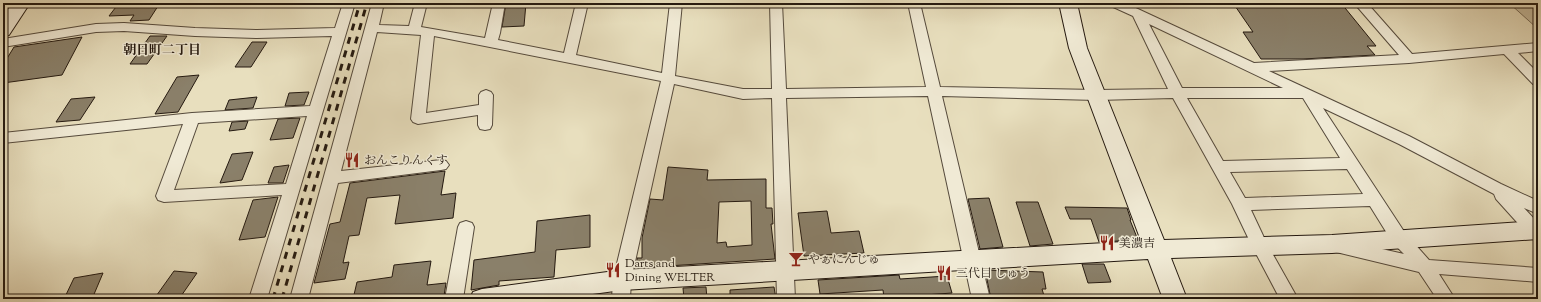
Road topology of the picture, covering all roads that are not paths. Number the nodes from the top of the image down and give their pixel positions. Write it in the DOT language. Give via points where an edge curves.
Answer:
graph roads {
  1 [pos="21,3"];
  2 [pos="348,3"];
  3 [pos="378,3"];
  4 [pos="421,3"];
  5 [pos="499,3"];
  6 [pos="582,3"];
  7 [pos="676,3"];
  8 [pos="776,3"];
  9 [pos="914,3"];
  10 [pos="1115,3"];
  11 [pos="1360,3"];
  12 [pos="1067,4"];
  13 [pos="1138,14"];
  14 [pos="372,28"];
  15 [pos="414,30"];
  16 [pos="3,31"];
  17 [pos="340,32"];
  18 [pos="428,32"];
  19 [pos="490,42"];
  20 [pos="3,43"];
  21 [pos="1538,48"];
  22 [pos="1506,50"];
  23 [pos="569,58"];
  24 [pos="1409,60"];
  25 [pos="1252,67"];
  26 [pos="668,80"];
  27 [pos="1538,81"];
  28 [pos="934,91"];
  29 [pos="1176,93"];
  30 [pos="1307,93"];
  31 [pos="779,94"];
  32 [pos="486,95"];
  33 [pos="1097,95"];
  34 [pos="485,109"];
  35 [pos="315,111"];
  36 [pos="192,118"];
  37 [pos="485,125"];
  38 [pos="3,138"];
  39 [pos="1351,163"];
  40 [pos="441,165"];
  41 [pos="1219,167"];
  42 [pos="332,178"];
  43 [pos="1495,188"];
  44 [pos="291,189"];
  45 [pos="1376,200"];
  46 [pos="1240,204"];
  47 [pos="1537,226"];
  48 [pos="466,227"];
  49 [pos="1399,238"];
  50 [pos="1332,244"];
  51 [pos="1260,246"];
  52 [pos="1156,249"];
  53 [pos="973,260"];
  54 [pos="1425,266"];
  55 [pos="785,271"];
  56 [pos="1538,275"];
  57 [pos="621,290"];
  58 [pos="258,299"];
  59 [pos="299,299"];
  60 [pos="454,299"];
  61 [pos="486,299"];
  62 [pos="786,299"];
  63 [pos="981,299"];
  64 [pos="1175,299"];
  65 [pos="1289,299"];
  66 [pos="1446,299"];
  1 -- 16 [label="street"];
  2 -- 17 [label="street"];
  3 -- 14 [label="street"];
  4 -- 15 [label="street"];
  5 -- 19 [label="street"];
  6 -- 23 [label="street"];
  7 -- 26 [label="street"];
  8 -- 31 [label="street"];
  9 -- 28 [label="street"];
  10 -- 13 [label="street"];
  11 -- 24 [label="street"];
  12 -- 33 [label="street" via="1078,48"];
  13 -- 25 [label="street"];
  13 -- 29 [label="street"];
  14 -- 15 [label="street"];
  14 -- 42 [label="street"];
  15 -- 18 [label="street"];
  17 -- 20 [label="street" via="257,34 124,27 96,28"];
  17 -- 35 [label="street"];
  18 -- 19 [label="street"];
  18 -- 34 [label="street" via="418,119"];
  19 -- 23 [label="street"];
  21 -- 22 [label="street"];
  22 -- 24 [label="street"];
  22 -- 27 [label="street"];
  23 -- 26 [label="street"];
  24 -- 25 [label="street"];
  25 -- 30 [label="street"];
  26 -- 31 [label="street" via="743,94"];
  26 -- 57 [label="street"];
  28 -- 31 [label="street"];
  28 -- 33 [label="street"];
  28 -- 53 [label="street"];
  29 -- 30 [label="street"];
  29 -- 33 [label="street"];
  29 -- 41 [label="street"];
  30 -- 39 [label="street"];
  30 -- 43 [label="street"];
  31 -- 55 [label="street"];
  32 -- 34 [label="street"];
  33 -- 52 [label="street"];
  34 -- 37 [label="street"];
  35 -- 36 [label="street"];
  35 -- 44 [label="street"];
  36 -- 38 [label="street"];
  36 -- 44 [label="street" via="164,196"];
  39 -- 41 [label="street"];
  39 -- 45 [label="street"];
  40 -- 42 [label="street"];
  41 -- 46 [label="street"];
  42 -- 59 [label="street"];
  43 -- 47 [label="street"];
  43 -- 47 [label="street"];
  44 -- 58 [label="street"];
  45 -- 46 [label="street"];
  45 -- 49 [label="street"];
  46 -- 51 [label="street"];
  47 -- 49 [label="street"];
  48 -- 60 [label="street"];
  49 -- 50 [label="street"];
  49 -- 54 [label="street"];
  50 -- 51 [label="street"];
  50 -- 54 [label="street"];
  51 -- 52 [label="street"];
  51 -- 65 [label="street"];
  52 -- 53 [label="street"];
  52 -- 64 [label="street"];
  53 -- 55 [label="street"];
  53 -- 63 [label="street"];
  54 -- 56 [label="street"];
  54 -- 66 [label="street"];
  55 -- 57 [label="street"];
  55 -- 62 [label="street"];
  57 -- 61 [label="street"];
}
